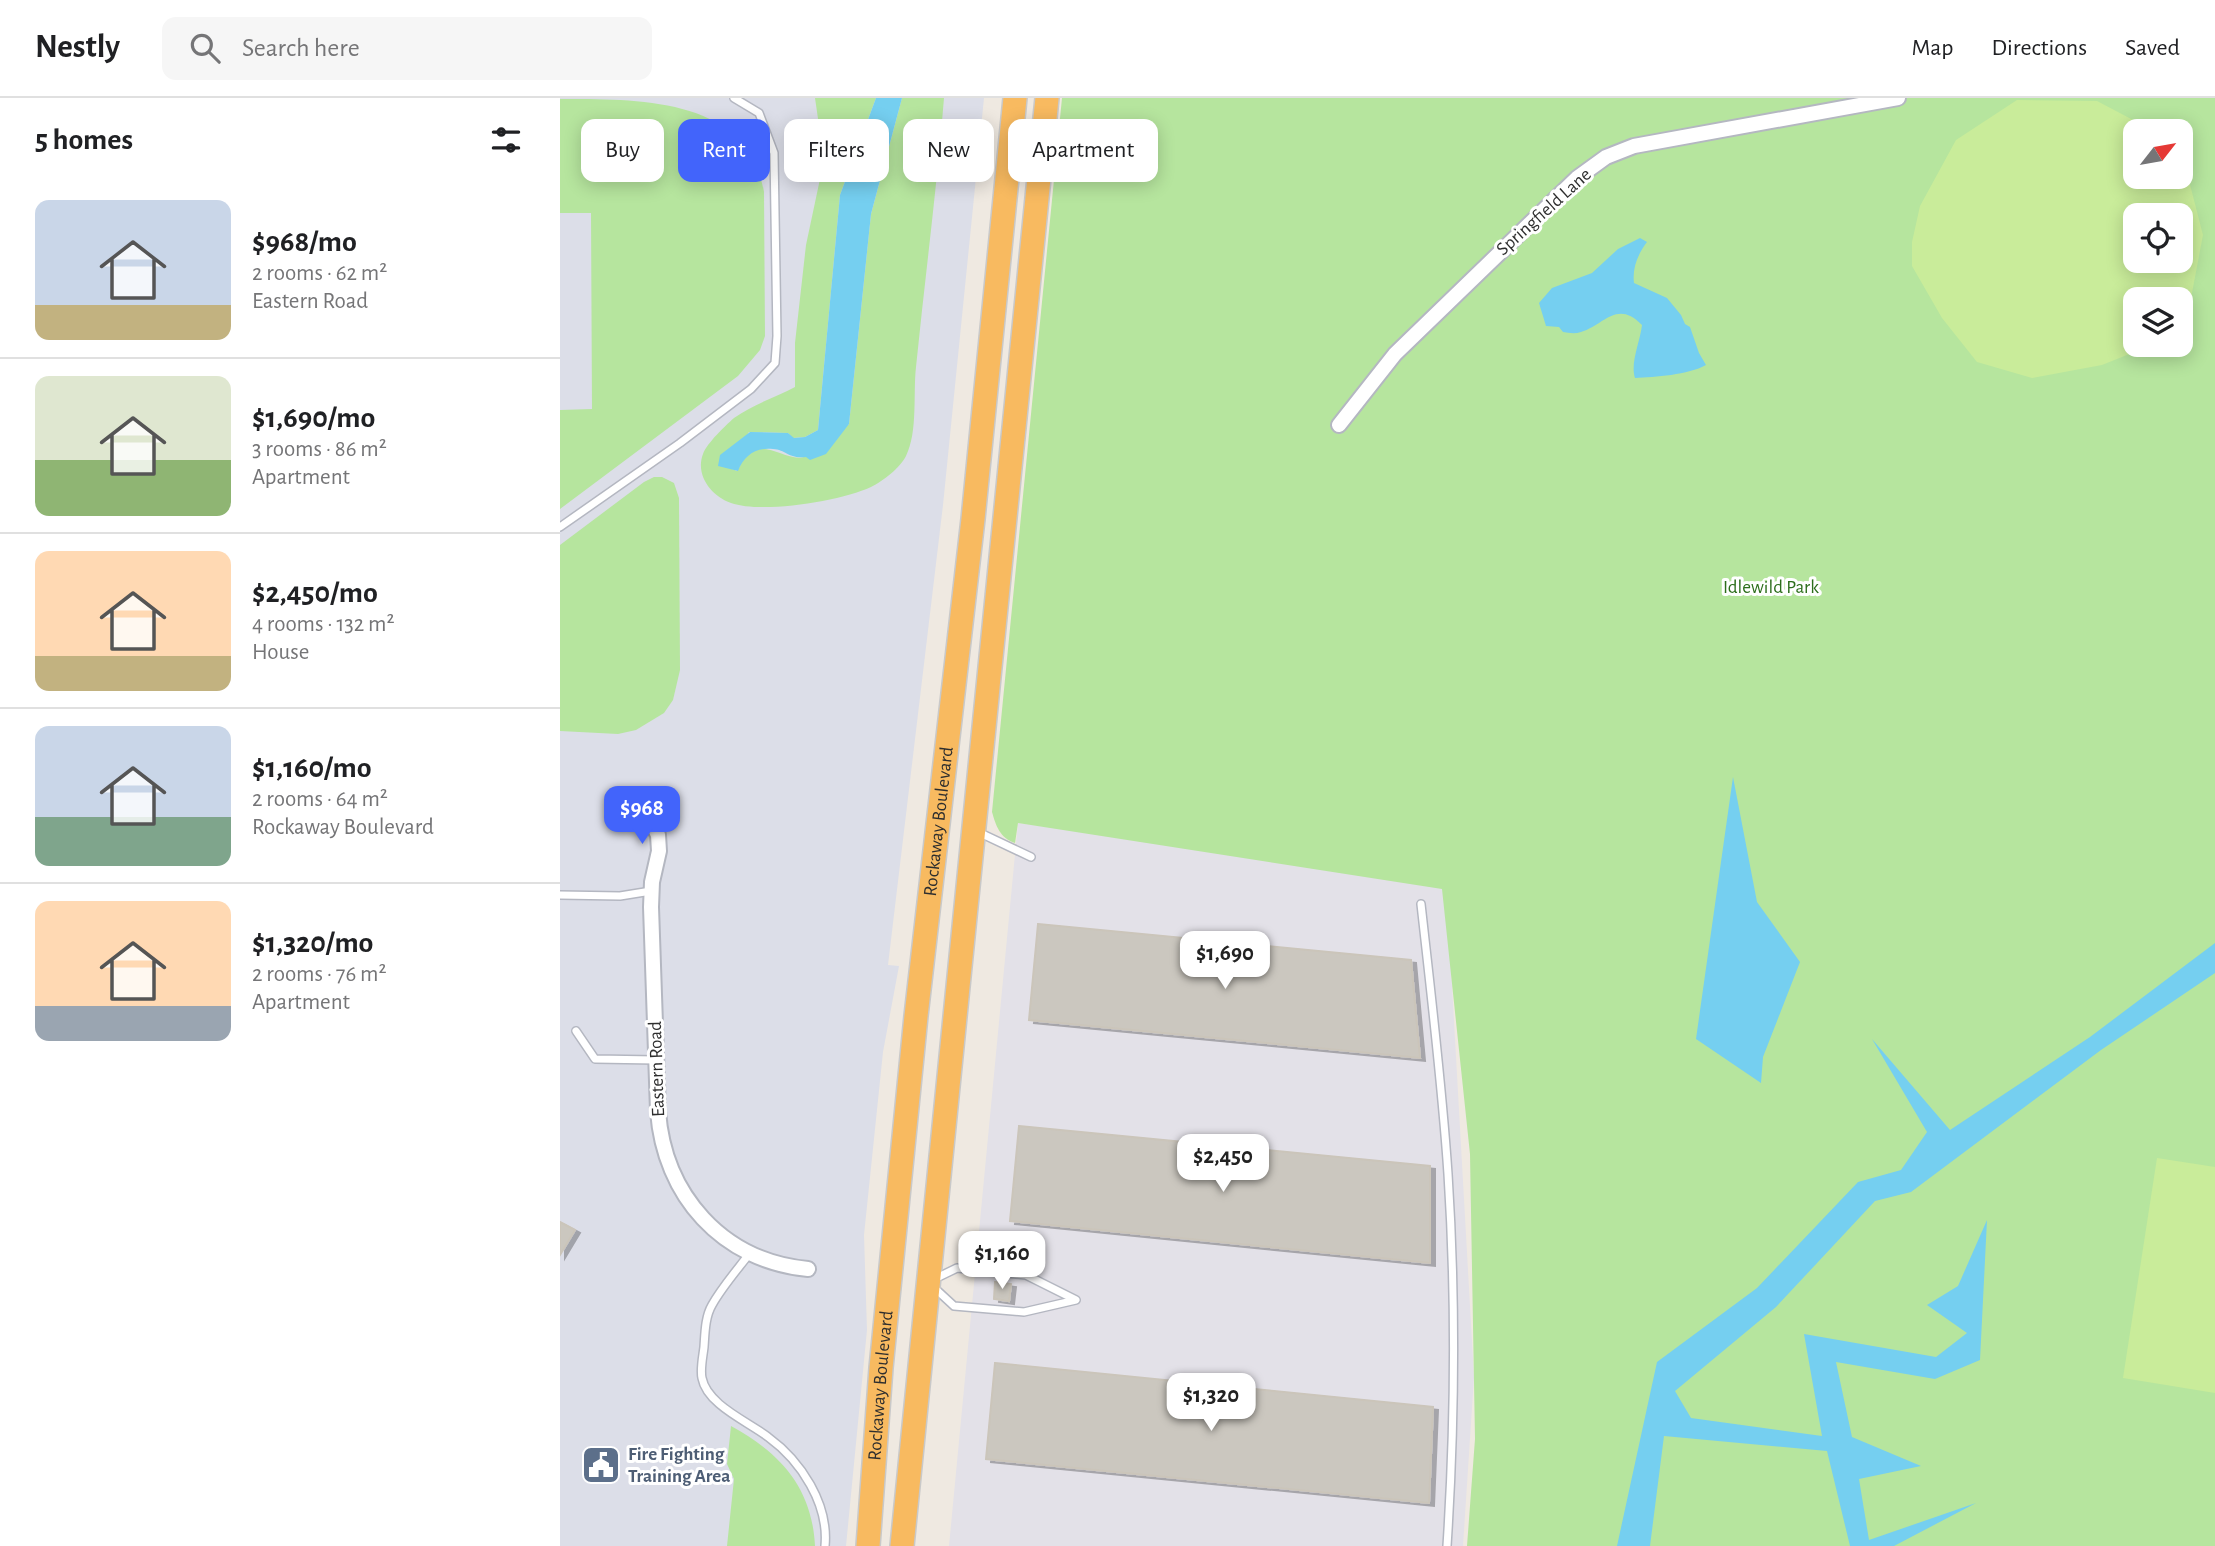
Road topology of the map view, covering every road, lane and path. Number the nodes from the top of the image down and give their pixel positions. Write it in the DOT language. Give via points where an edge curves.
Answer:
graph roads {
  1 [pos="734,98"];
  2 [pos="1015,98"];
  3 [pos="1047,98"];
  4 [pos="1898,98"];
  5 [pos="1339,425"];
  6 [pos="560,527"];
  7 [pos="632,798"];
  8 [pos="974,830"];
  9 [pos="1031,857"];
  10 [pos="651,891"];
  11 [pos="560,895"];
  12 [pos="1421,904"];
  13 [pos="576,1031"];
  14 [pos="656,1060"];
  15 [pos="750,1253"];
  16 [pos="808,1269"];
  17 [pos="928,1282"];
  18 [pos="825,1546"];
  19 [pos="868,1546"];
  20 [pos="902,1546"];
  21 [pos="1447,1546"];
  1 -- 6 [label="lane" via="758,113 774,153 775,363 740,398"];
  2 -- 19 [label="highway, Rockaway Boulevard" via="909,1085"];
  3 -- 8 [label="highway, Rockaway Boulevard"];
  4 -- 5 [label="street, Springfield Lane" via="1634,146 1606,157 1577,178 1395,354"];
  7 -- 10 [label="street, Eastern Road" via="658,835"];
  8 -- 9 [label="lane"];
  8 -- 17 [label="highway, Rockaway Boulevard"];
  10 -- 11 [label="lane" via="620,896"];
  10 -- 14 [label="street, Eastern Road"];
  12 -- 21 [label="lane" via="1449,1205 1453,1337"];
  13 -- 14 [label="lane" via="595,1059"];
  14 -- 15 [label="street, Eastern Road" via="661,1137 674,1176 704,1220"];
  15 -- 16 [label="street, Eastern Road" via="776,1265"];
  15 -- 18 [label="lane" via="710,1307 702,1379 721,1407 767,1436 802,1471 822,1512"];
  17 -- 17 [label="lane" via="954,1306 1024,1312 1076,1300 1026,1275 957,1268"];
  17 -- 20 [label="highway, Rockaway Boulevard"];
}
